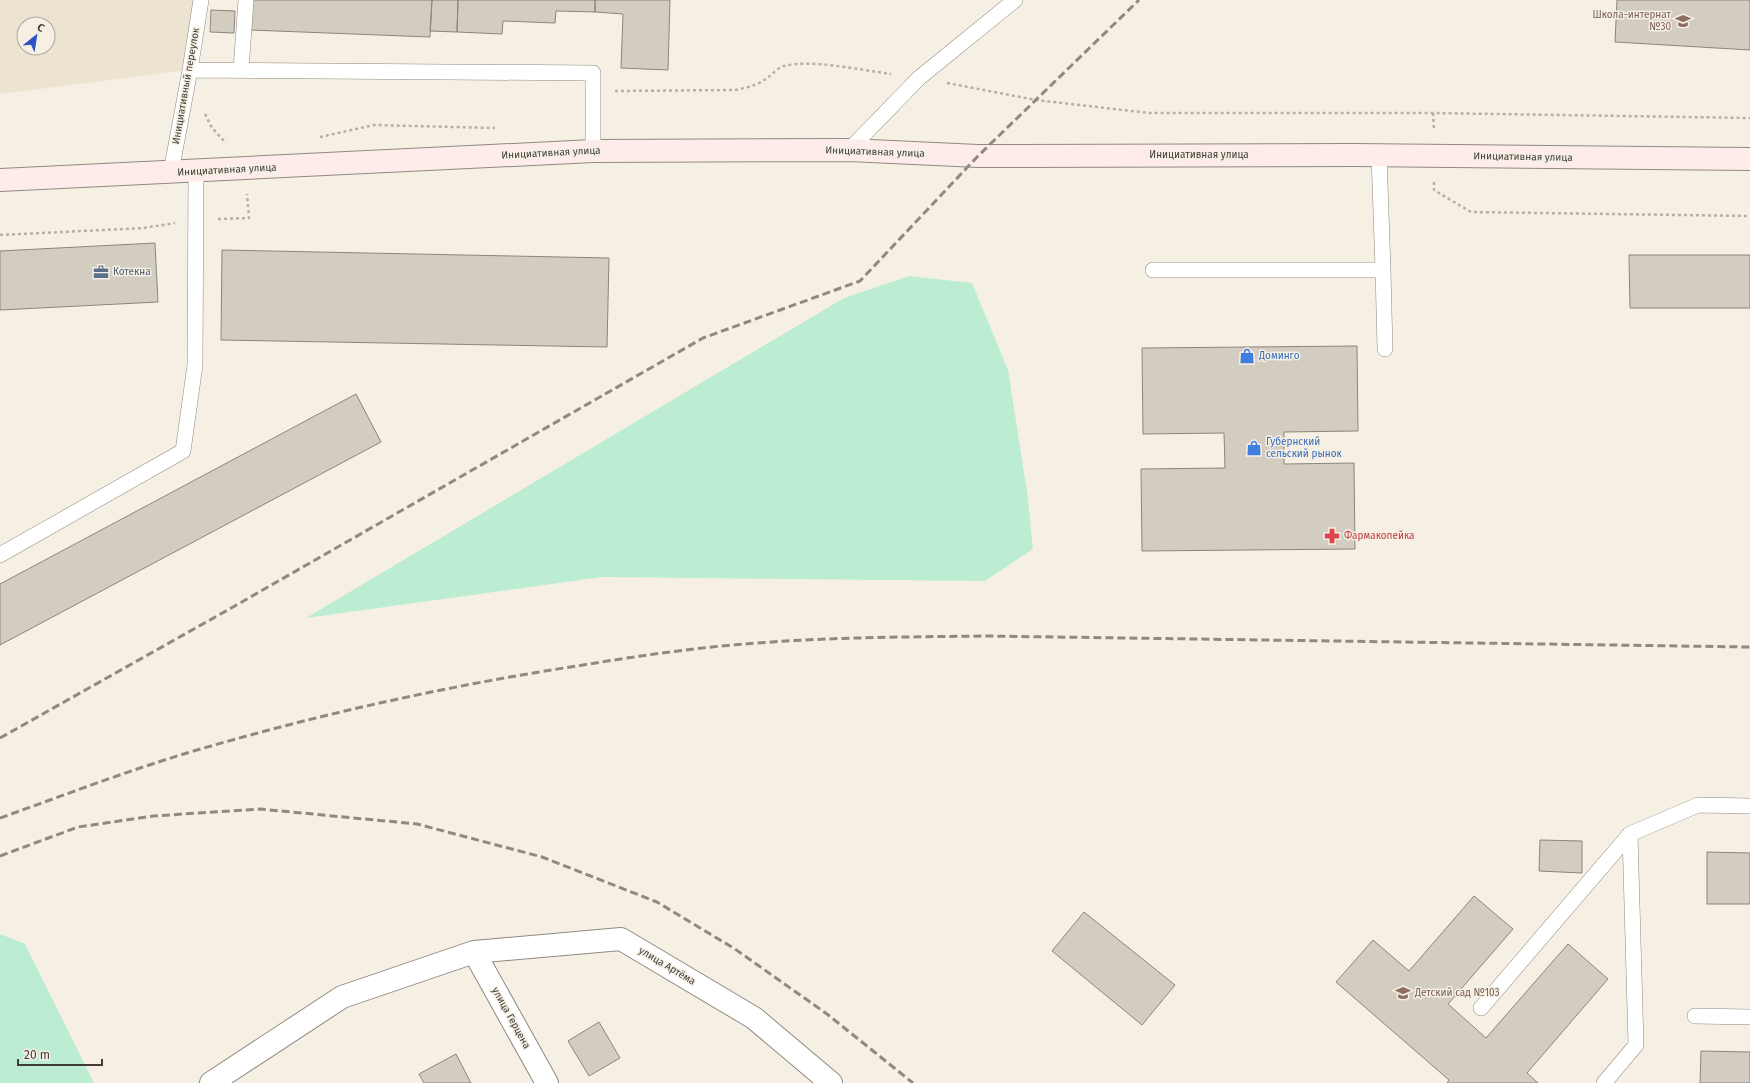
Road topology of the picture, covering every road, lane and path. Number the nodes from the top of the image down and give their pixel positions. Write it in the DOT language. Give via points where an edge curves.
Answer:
graph roads {
  1 [pos="201,0"];
  2 [pos="246,0"];
  3 [pos="1015,0"];
  4 [pos="190,70"];
  5 [pos="241,70"];
  6 [pos="919,78"];
  7 [pos="593,91"];
  8 [pos="203,109"];
  9 [pos="1433,113"];
  10 [pos="1750,118"];
  11 [pos="232,144"];
  12 [pos="849,150"];
  13 [pos="593,151"];
  14 [pos="1379,155"];
  15 [pos="1434,156"];
  16 [pos="1750,159"];
  17 [pos="196,171"];
  18 [pos="171,172"];
  19 [pos="0,180"];
  20 [pos="1750,216"];
  21 [pos="195,219"];
  22 [pos="0,235"];
  23 [pos="1153,270"];
  24 [pos="1383,270"];
  25 [pos="1385,349"];
  26 [pos="0,556"];
  27 [pos="1750,806"];
  28 [pos="1630,834"];
  29 [pos="474,952"];
  30 [pos="1481,1008"];
  31 [pos="1695,1016"];
  32 [pos="1750,1018"];
  33 [pos="211,1083"];
  34 [pos="547,1083"];
  35 [pos="831,1083"];
  36 [pos="1604,1083"];
  1 -- 4 [label="lane, Инициативный переулок"];
  2 -- 5 [label="lane"];
  3 -- 6 [label="lane"];
  4 -- 5 [label="lane"];
  4 -- 18 [label="lane, Инициативный переулок"];
  5 -- 7 [label="lane" via="593,73"];
  6 -- 7 [label="path" via="798,63 781,67 765,80 750,87 735,90"];
  6 -- 9 [label="path" via="1036,100 1149,113"];
  6 -- 12 [label="lane"];
  7 -- 13 [label="lane"];
  8 -- 11 [label="path" via="212,128 225,143"];
  9 -- 10 [label="path"];
  9 -- 15 [label="path"];
  12 -- 13 [label="main road, Инициативная улица"];
  12 -- 14 [label="main road, Инициативная улица" via="978,156"];
  13 -- 17 [label="main road, Инициативная улица"];
  14 -- 15 [label="main road, Инициативная улица"];
  14 -- 24 [label="lane"];
  15 -- 16 [label="main road, Инициативная улица"];
  15 -- 20 [label="path" via="1434,190 1471,212"];
  17 -- 18 [label="main road, Инициативная улица"];
  17 -- 21 [label="lane"];
  18 -- 19 [label="main road, Инициативная улица"];
  21 -- 22 [label="path" via="144,228"];
  21 -- 26 [label="lane" via="195,365 182,451"];
  23 -- 24 [label="lane"];
  24 -- 25 [label="lane"];
  27 -- 28 [label="lane" via="1698,805"];
  28 -- 30 [label="lane"];
  28 -- 36 [label="lane" via="1636,1045"];
  29 -- 33 [label="street, улица Артёма" via="342,997"];
  29 -- 34 [label="street, улица Герцена"];
  29 -- 35 [label="street, улица Артёма" via="621,939 754,1018"];
  31 -- 32 [label="lane"];
}
